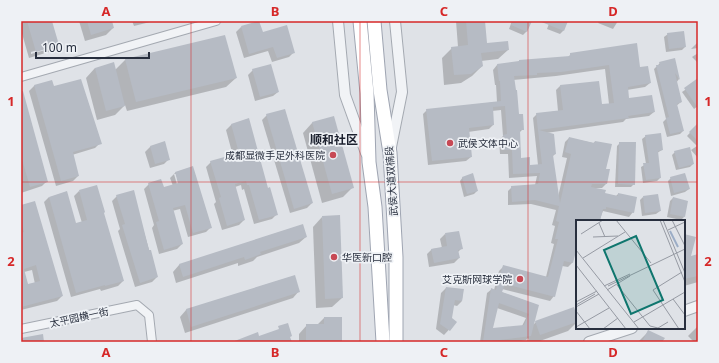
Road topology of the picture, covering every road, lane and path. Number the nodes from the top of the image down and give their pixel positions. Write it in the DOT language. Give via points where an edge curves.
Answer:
graph roads {
  1 [pos="216,21"];
  2 [pos="338,21"];
  3 [pos="360,21"];
  4 [pos="374,21"];
  5 [pos="396,21"];
  6 [pos="21,77"];
  7 [pos="390,153"];
  8 [pos="369,162"];
  9 [pos="698,306"];
  10 [pos="685,311"];
  11 [pos="21,329"];
  12 [pos="629,329"];
  13 [pos="152,342"];
  14 [pos="383,342"];
  15 [pos="396,342"];
  16 [pos="589,342"];
  1 -- 6 [label="street"];
  2 -- 8 [label="street" via="345,96"];
  3 -- 8 [label="main road, 武侯大道双楠段" via="367,93"];
  4 -- 7 [label="main road, 武侯大道双楠段" via="380,90"];
  5 -- 7 [label="street" via="402,92"];
  7 -- 15 [label="main road, 武侯大道双楠段" via="396,257"];
  8 -- 14 [label="main road, 武侯大道双楠段" via="375,207"];
  9 -- 10 [label="street"];
  11 -- 13 [label="street, 太平园横一街" via="137,305 148,315"];
  12 -- 16 [label="street"];
}
